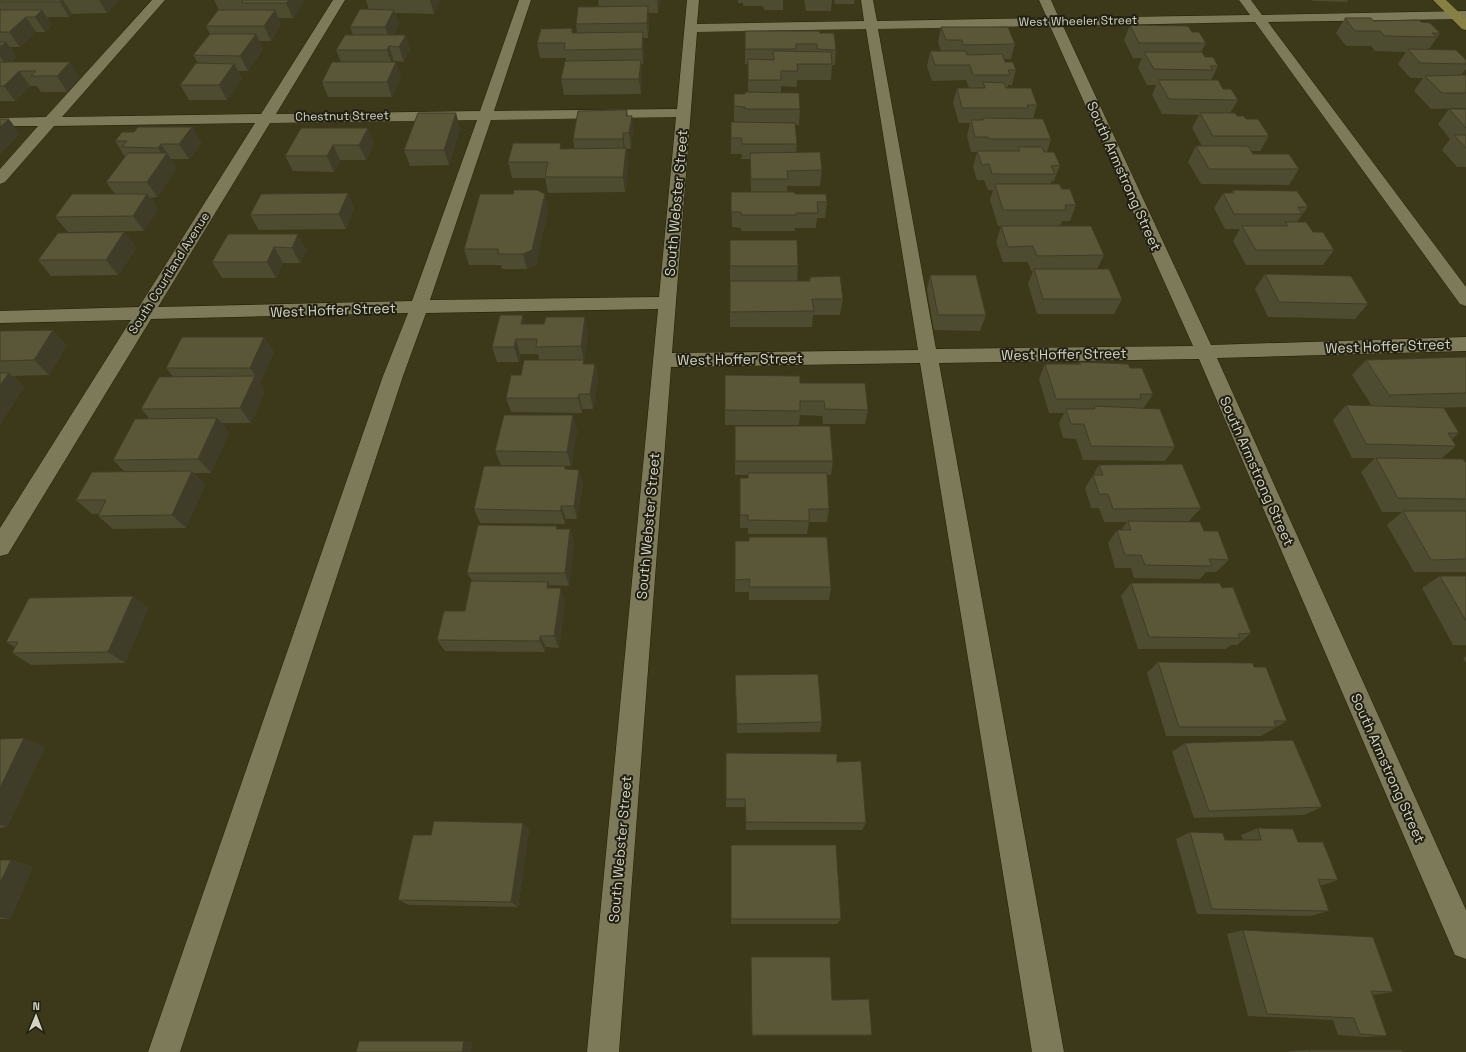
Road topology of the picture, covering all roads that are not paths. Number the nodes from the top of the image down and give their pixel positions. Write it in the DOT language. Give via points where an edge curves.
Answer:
graph roads {
  1 [pos="159,0"];
  2 [pos="339,0"];
  3 [pos="525,0"];
  4 [pos="693,0"];
  5 [pos="867,0"];
  6 [pos="1045,0"];
  7 [pos="1245,0"];
  8 [pos="1439,0"];
  9 [pos="1460,15"];
  10 [pos="1259,18"];
  11 [pos="1054,22"];
  12 [pos="871,26"];
  13 [pos="1466,26"];
  14 [pos="690,28"];
  15 [pos="684,112"];
  16 [pos="484,115"];
  17 [pos="266,117"];
  18 [pos="50,121"];
  19 [pos="0,122"];
  20 [pos="0,179"];
  21 [pos="1466,300"];
  22 [pos="667,303"];
  23 [pos="420,307"];
  24 [pos="143,315"];
  25 [pos="0,317"];
  26 [pos="1466,344"];
  27 [pos="1205,352"];
  28 [pos="929,356"];
  29 [pos="662,360"];
  30 [pos="0,547"];
  31 [pos="1466,944"];
  32 [pos="164,1052"];
  33 [pos="603,1052"];
  34 [pos="1048,1052"];
  1 -- 18 [label="street"];
  2 -- 17 [label="street, South Courtland Avenue"];
  3 -- 16 [label="street"];
  4 -- 14 [label="street, South Webster Street"];
  5 -- 12 [label="street"];
  6 -- 11 [label="street, South Armstrong Street"];
  7 -- 10 [label="street"];
  8 -- 9 [label="main road"];
  9 -- 10 [label="street, West Wheeler Street"];
  9 -- 13 [label="main road"];
  10 -- 11 [label="street, West Wheeler Street"];
  10 -- 21 [label="street"];
  11 -- 12 [label="street, West Wheeler Street"];
  11 -- 27 [label="street, South Armstrong Street"];
  12 -- 14 [label="street, West Wheeler Street"];
  12 -- 28 [label="street"];
  14 -- 15 [label="street, South Webster Street"];
  15 -- 16 [label="street, Chestnut Street"];
  15 -- 22 [label="street, South Webster Street"];
  16 -- 17 [label="street, Chestnut Street"];
  16 -- 23 [label="street"];
  17 -- 18 [label="street, Chestnut Street"];
  17 -- 24 [label="street, South Courtland Avenue"];
  18 -- 19 [label="street, Chestnut Street"];
  18 -- 20 [label="street"];
  22 -- 23 [label="street, West Hoffer Street"];
  22 -- 29 [label="street, South Webster Street"];
  23 -- 24 [label="street, West Hoffer Street"];
  23 -- 32 [label="street" via="390,384"];
  24 -- 25 [label="street, West Hoffer Street"];
  24 -- 30 [label="street, South Courtland Avenue"];
  26 -- 27 [label="street, West Hoffer Street"];
  27 -- 28 [label="street, West Hoffer Street"];
  27 -- 31 [label="street, South Armstrong Street"];
  28 -- 29 [label="street, West Hoffer Street"];
  28 -- 34 [label="street"];
  29 -- 33 [label="street, South Webster Street"];
}
